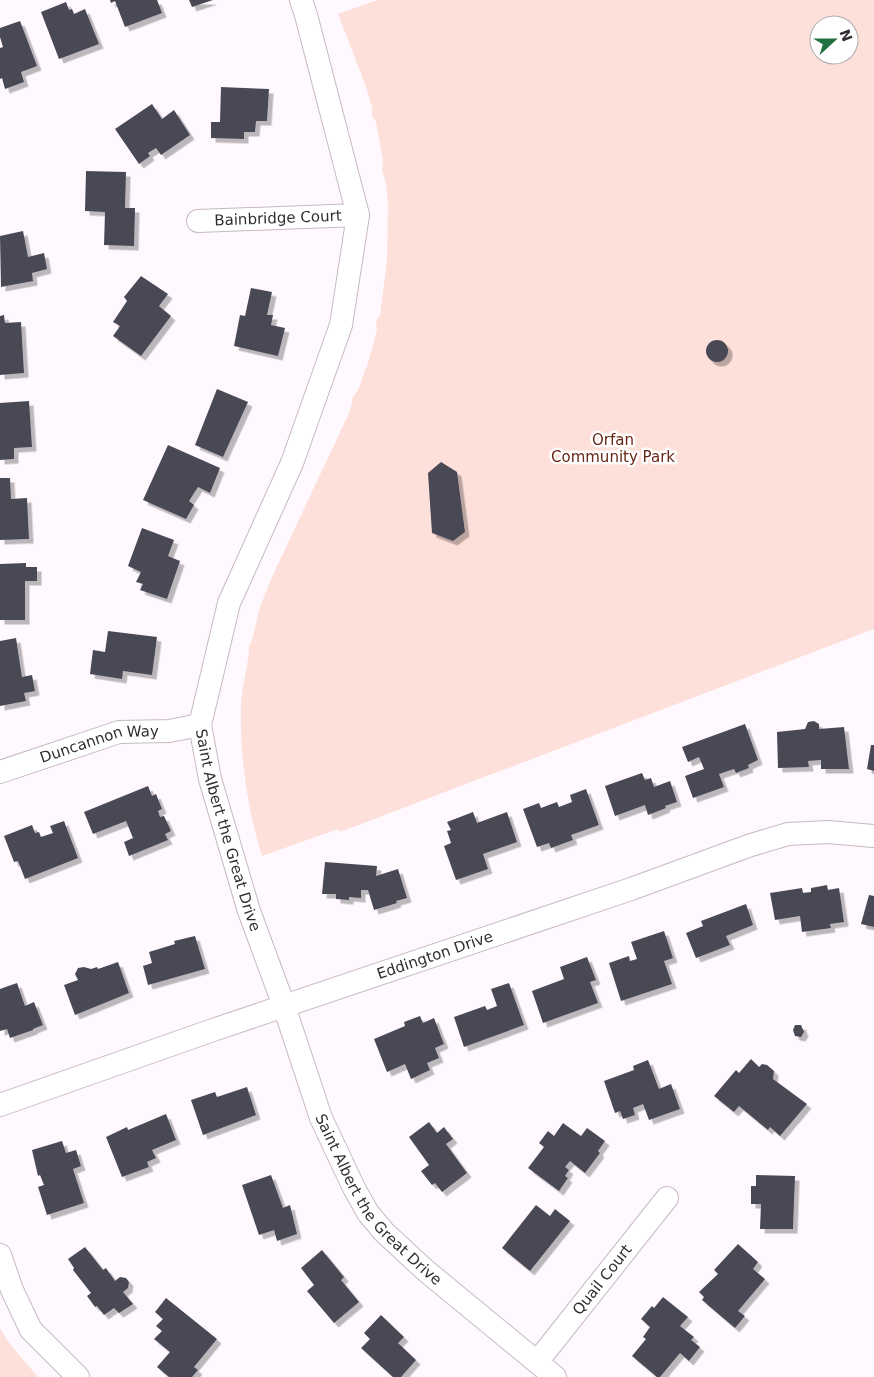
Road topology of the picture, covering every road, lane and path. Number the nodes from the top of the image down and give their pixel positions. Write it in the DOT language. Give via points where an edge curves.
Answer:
graph roads {
  1 [pos="300,0"];
  2 [pos="358,215"];
  3 [pos="198,221"];
  4 [pos="200,725"];
  5 [pos="0,772"];
  6 [pos="874,836"];
  7 [pos="284,1006"];
  8 [pos="0,1105"];
  9 [pos="667,1198"];
  10 [pos="0,1255"];
  11 [pos="537,1362"];
  12 [pos="78,1377"];
  13 [pos="555,1377"];
  1 -- 2 [label="street, Saint Albert the Great Drive"];
  2 -- 3 [label="street, Bainbridge Court"];
  2 -- 4 [label="street, Saint Albert the Great Drive" via="341,325 292,463 229,603"];
  4 -- 5 [label="street, Duncannon Way" via="169,731 119,732"];
  4 -- 7 [label="street, Saint Albert the Great Drive" via="210,778 249,911"];
  6 -- 7 [label="street, Eddington Drive" via="828,832 788,834"];
  7 -- 8 [label="street, Eddington Drive"];
  7 -- 11 [label="street, Saint Albert the Great Drive" via="320,1118 368,1213 426,1270"];
  9 -- 11 [label="street, Quail Court"];
  10 -- 12 [label="street" via="31,1330"];
  11 -- 13 [label="street, Saint Albert the Great Drive"];
}
